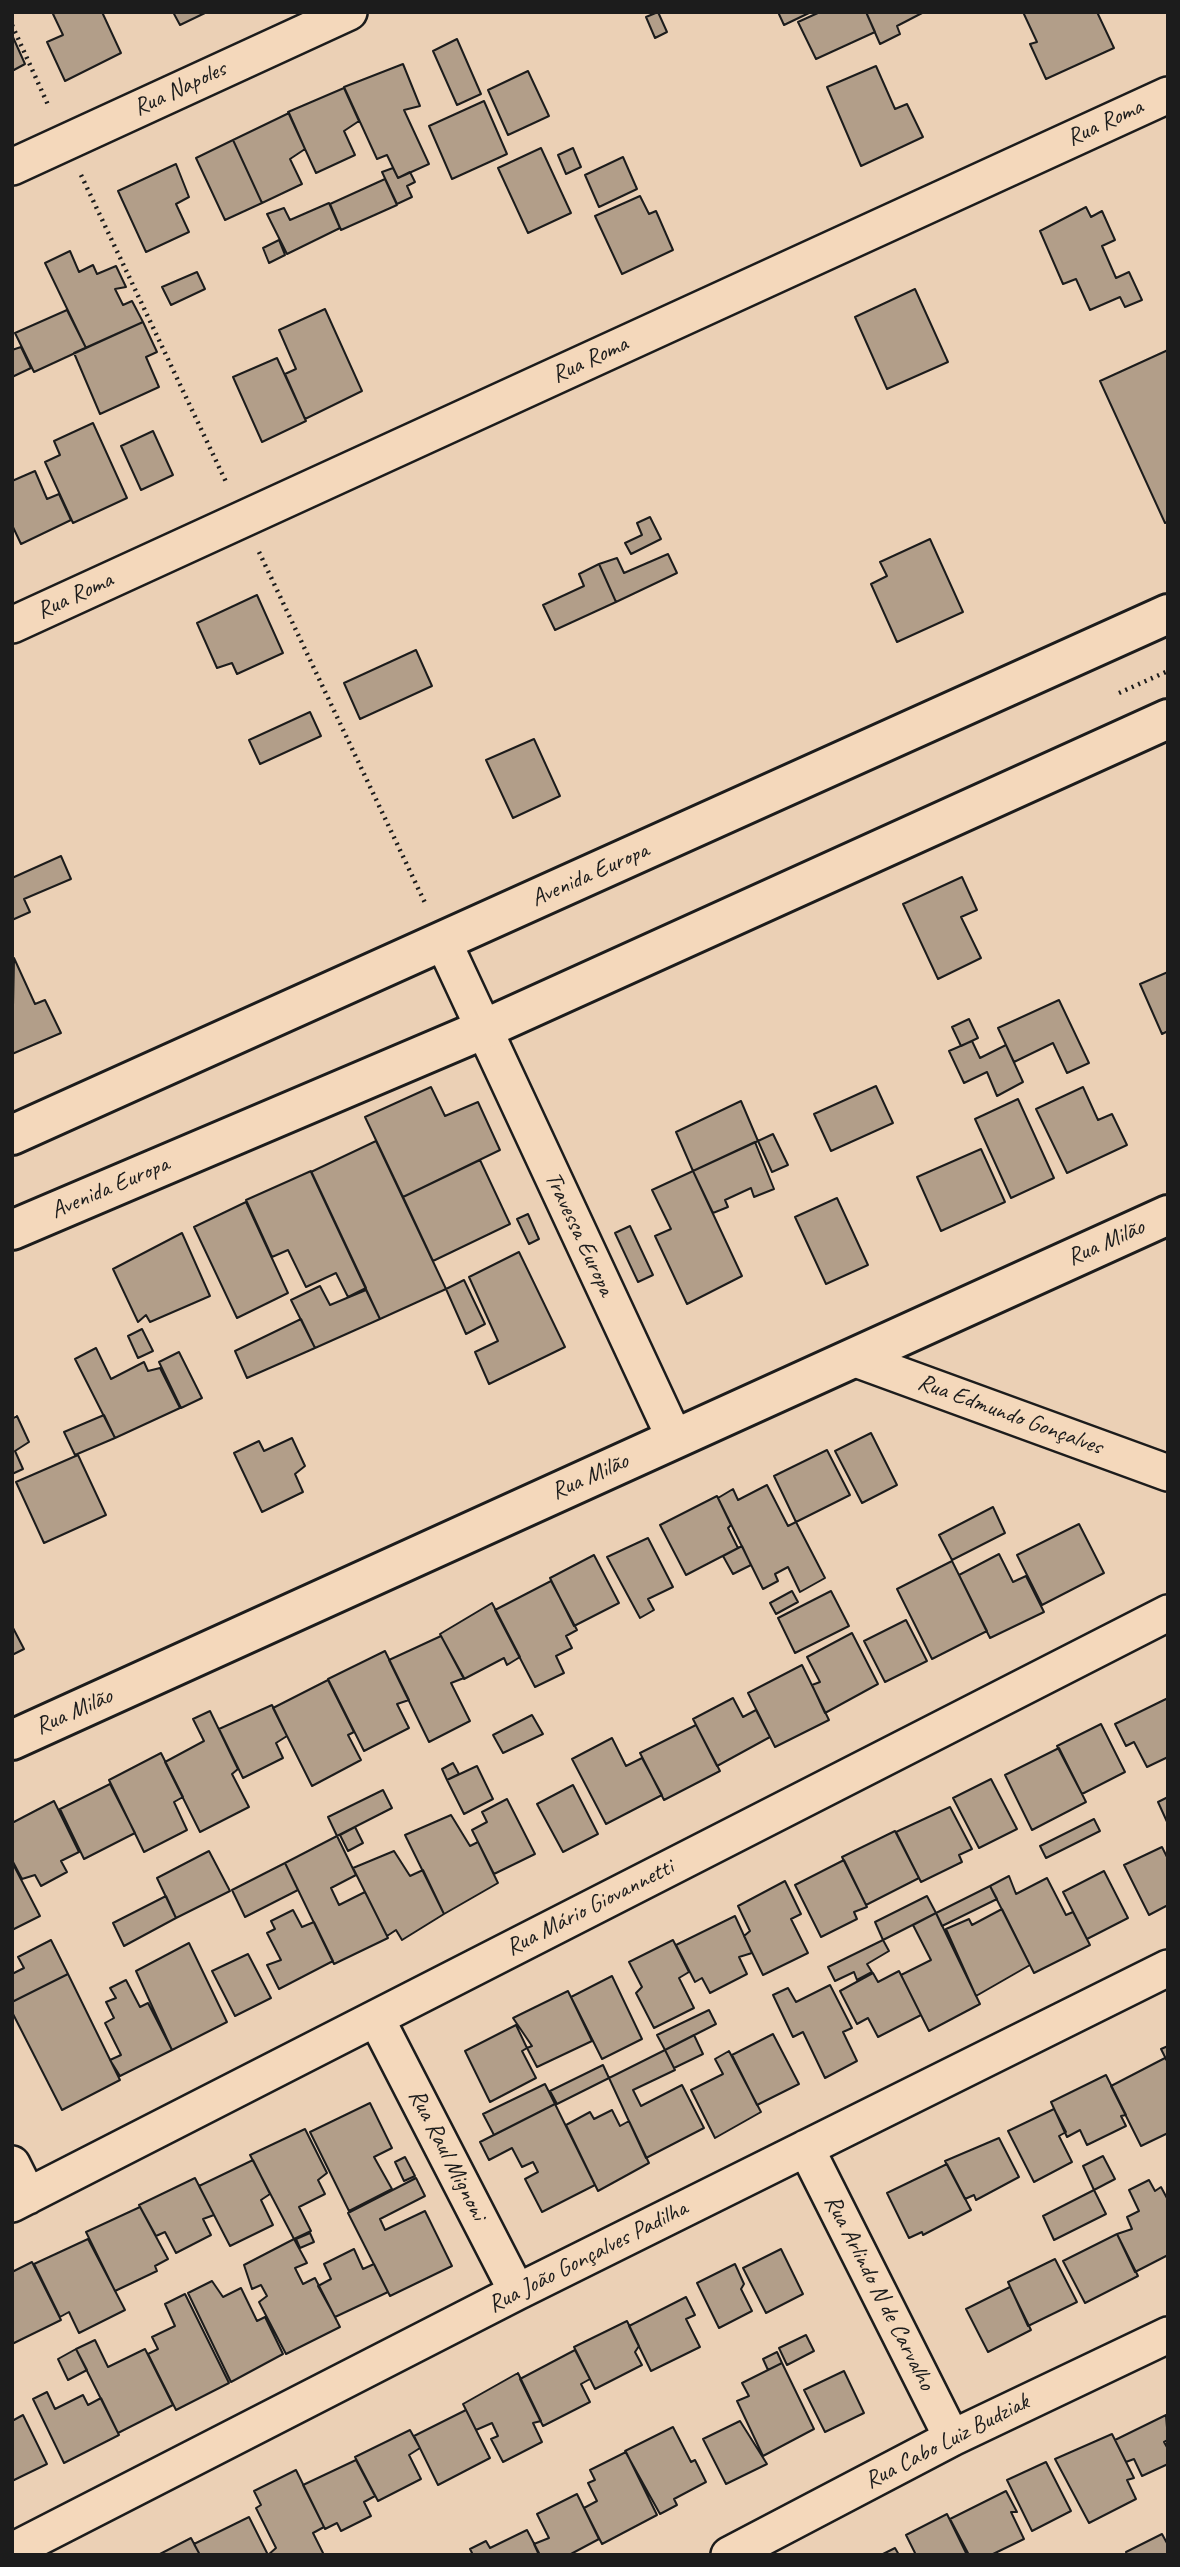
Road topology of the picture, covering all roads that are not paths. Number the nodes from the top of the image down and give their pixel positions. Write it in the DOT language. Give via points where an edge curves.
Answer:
graph roads {
  1 [pos="349,12"];
  2 [pos="1168,94"];
  3 [pos="12,167"];
  4 [pos="1168,614"];
  5 [pos="12,625"];
  6 [pos="1168,719"];
  7 [pos="443,941"];
  8 [pos="484,1029"];
  9 [pos="12,1135"];
  10 [pos="1168,1215"];
  11 [pos="12,1230"];
  12 [pos="853,1357"];
  13 [pos="675,1439"];
  14 [pos="1168,1473"];
  15 [pos="1168,1613"];
  16 [pos="12,1740"];
  17 [pos="1168,1968"];
  18 [pos="376,2018"];
  19 [pos="806,2148"];
  20 [pos="12,2164"];
  21 [pos="20,2200"];
  22 [pos="517,2292"];
  23 [pos="1168,2335"];
  24 [pos="952,2438"];
  25 [pos="12,2551"];
  26 [pos="729,2555"];
  1 -- 3 [label="street, Rua Napoles"];
  2 -- 5 [label="street, Rua Roma"];
  4 -- 7 [label="main road, Avenida Europa"];
  6 -- 8 [label="main road, Avenida Europa"];
  7 -- 8 [label="street, Travessa Europa"];
  7 -- 9 [label="main road, Avenida Europa"];
  8 -- 11 [label="main road, Avenida Europa"];
  8 -- 13 [label="street, Travessa Europa"];
  10 -- 12 [label="main road, Rua Milão"];
  12 -- 13 [label="main road, Rua Milão"];
  12 -- 14 [label="street, Rua Edmundo Gonçalves"];
  13 -- 16 [label="main road, Rua Milão"];
  15 -- 18 [label="street, Rua Mário Giovannetti"];
  17 -- 19 [label="street, Rua João Gonçalves Padilha"];
  18 -- 21 [label="street, Rua Mário Giovannetti"];
  18 -- 22 [label="street, Rua Raul Mignoni"];
  19 -- 22 [label="street, Rua João Gonçalves Padilha"];
  19 -- 24 [label="street, Rua Arlindo N de Carvalho"];
  20 -- 21 [label="street"];
  22 -- 25 [label="street, Rua João Gonçalves Padilha"];
  23 -- 24 [label="street, Rua Cabo Luiz Budziak"];
  24 -- 26 [label="street, Rua Cabo Luiz Budziak"];
}
